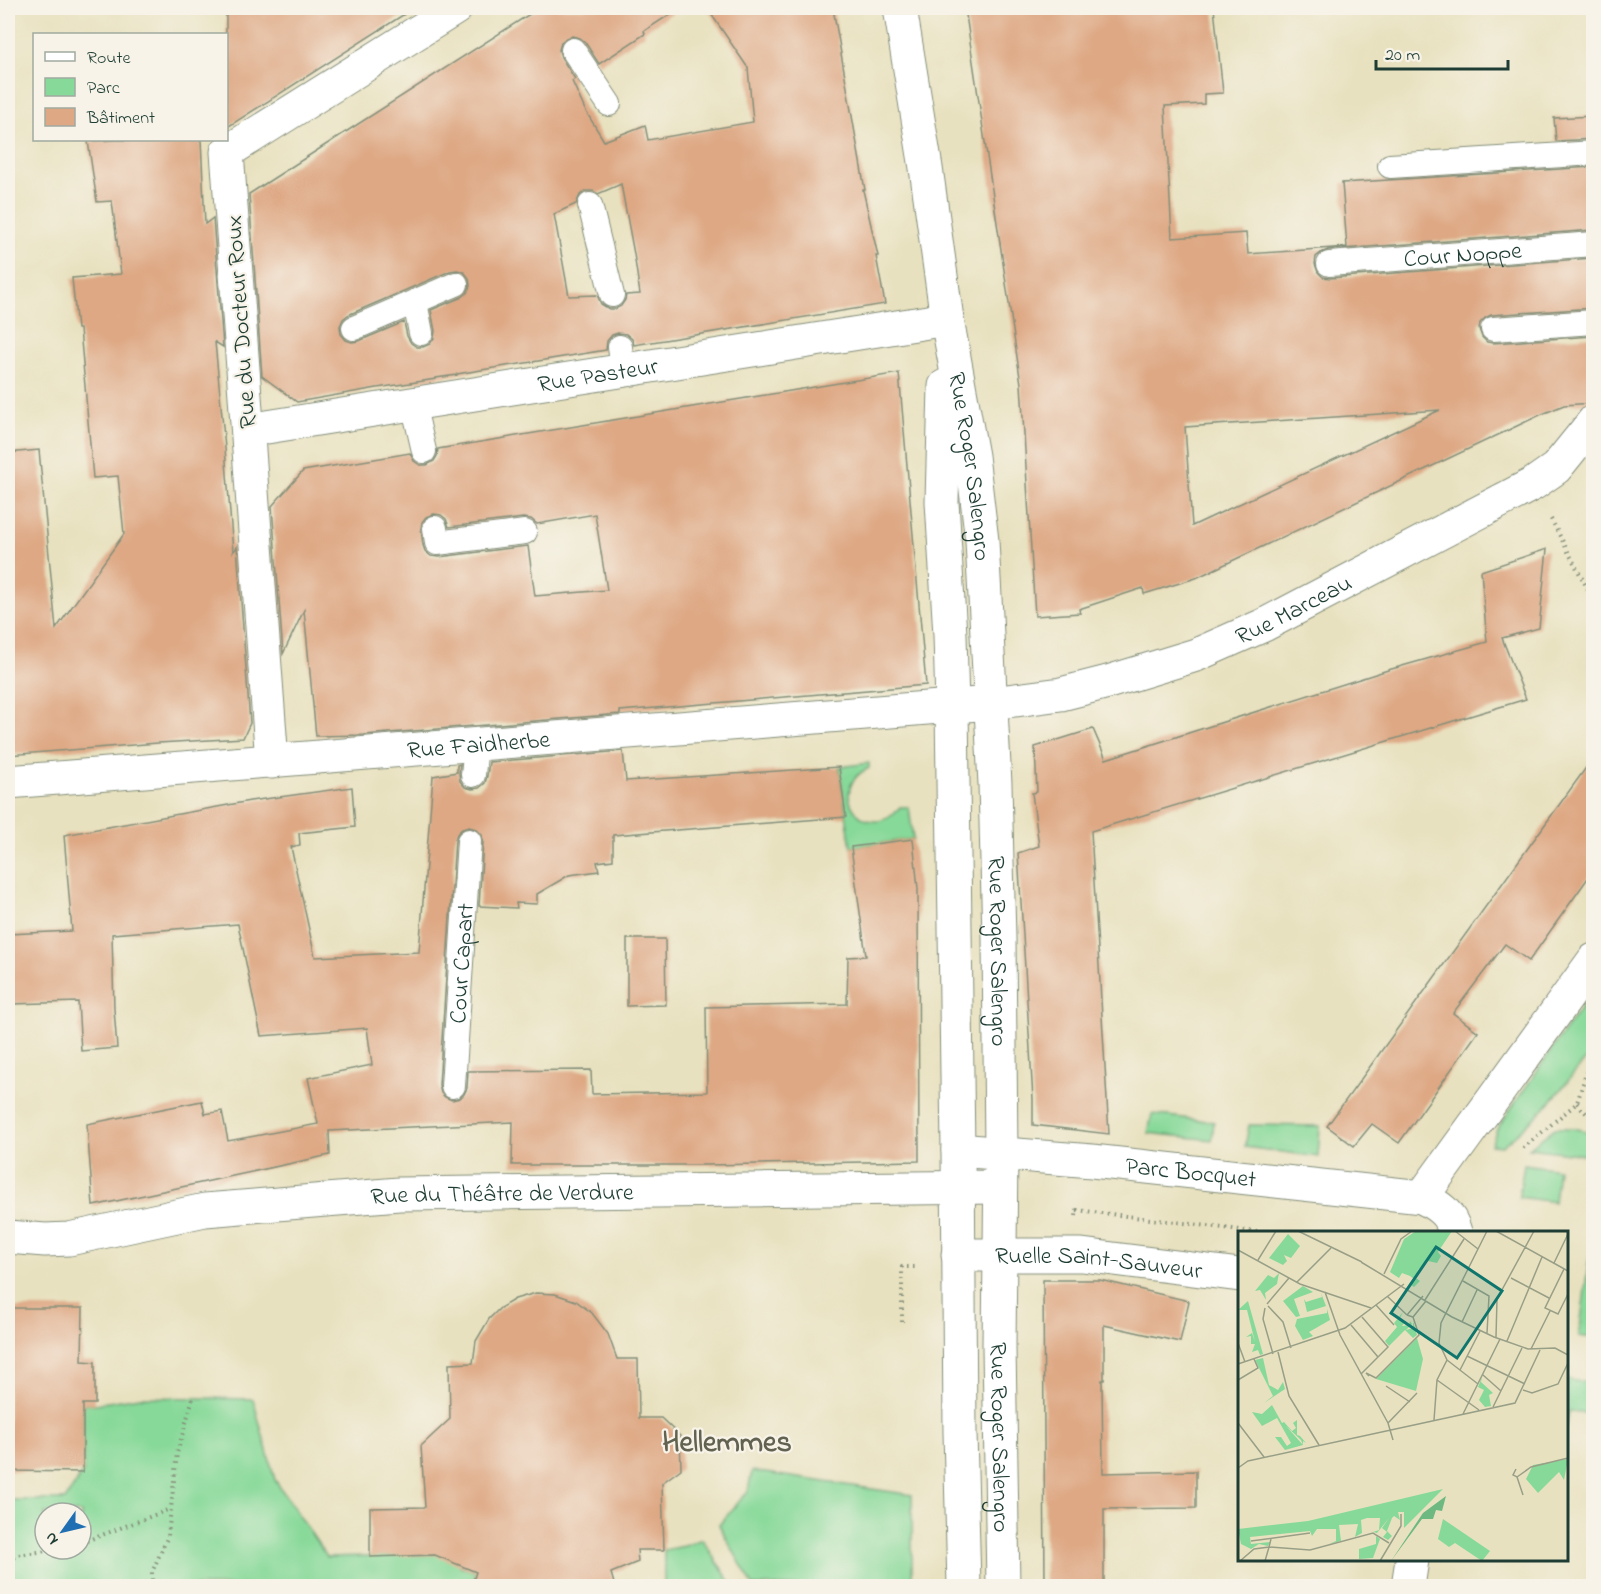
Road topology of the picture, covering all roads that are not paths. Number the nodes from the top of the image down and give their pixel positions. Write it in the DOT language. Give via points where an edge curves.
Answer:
graph roads {
  1 [pos="456,8"];
  2 [pos="900,8"];
  3 [pos="573,50"];
  4 [pos="609,104"];
  5 [pos="1593,153"];
  6 [pos="1390,166"];
  7 [pos="590,205"];
  8 [pos="1593,244"];
  9 [pos="1329,264"];
  10 [pos="456,284"];
  11 [pos="612,295"];
  12 [pos="415,302"];
  13 [pos="946,319"];
  14 [pos="1593,322"];
  15 [pos="354,328"];
  16 [pos="1493,329"];
  17 [pos="421,333"];
  18 [pos="426,394"];
  19 [pos="1593,421"];
  20 [pos="248,429"];
  21 [pos="424,451"];
  22 [pos="435,528"];
  23 [pos="525,532"];
  24 [pos="992,703"];
  25 [pos="952,706"];
  26 [pos="272,762"];
  27 [pos="8,782"];
  28 [pos="469,841"];
  29 [pos="1593,960"];
  30 [pos="453,1086"];
  31 [pos="958,1150"];
  32 [pos="1000,1153"];
  33 [pos="1000,1187"];
  34 [pos="958,1188"];
  35 [pos="1422,1197"];
  36 [pos="1454,1231"];
  37 [pos="8,1237"];
  38 [pos="1000,1254"];
  39 [pos="958,1255"];
  40 [pos="1238,1275"];
  41 [pos="1412,1561"];
  42 [pos="964,1587"];
  43 [pos="1002,1587"];
  44 [pos="1408,1587"];
  1 -- 20 [label="street, Rue du Docteur Roux" via="227,152"];
  2 -- 13 [label="street, Rue Roger Salengro"];
  3 -- 4 [label="lane"];
  5 -- 6 [label="lane"];
  7 -- 11 [label="lane"];
  8 -- 9 [label="lane, Cour Noppe"];
  10 -- 12 [label="lane"];
  12 -- 15 [label="lane"];
  12 -- 17 [label="lane"];
  13 -- 18 [label="street, Rue Pasteur" via="621,359"];
  13 -- 24 [label="street, Rue Roger Salengro" via="978,502"];
  13 -- 25 [label="street, Rue Roger Salengro" via="942,502"];
  14 -- 16 [label="lane"];
  18 -- 20 [label="street, Rue Pasteur"];
  18 -- 21 [label="lane"];
  19 -- 24 [label="street, Rue Marceau" via="1556,468 1533,484 1264,625 1196,655 1108,682 1061,694"];
  20 -- 26 [label="street, Rue du Docteur Roux"];
  22 -- 23 [label="lane" via="437,543"];
  24 -- 25 [label="street, Rue Marceau"];
  24 -- 32 [label="street, Rue Roger Salengro"];
  25 -- 26 [label="street, Rue Faidherbe" via="475,759"];
  25 -- 31 [label="street, Rue Roger Salengro"];
  26 -- 27 [label="street, Rue Faidherbe"];
  28 -- 30 [label="lane, Cour Capart"];
  29 -- 35 [label="street"];
  31 -- 32 [label="street, Parc Bocquet"];
  31 -- 34 [label="street, Rue Roger Salengro"];
  32 -- 33 [label="street, Rue Roger Salengro"];
  32 -- 35 [label="street, Parc Bocquet"];
  33 -- 34 [label="street, Rue du Théâtre de Verdure"];
  33 -- 38 [label="street, Rue Roger Salengro"];
  34 -- 37 [label="street, Rue du Théâtre de Verdure" via="399,1194 205,1210 69,1239"];
  34 -- 39 [label="street, Rue Roger Salengro"];
  35 -- 36 [label="street, Parc Bocquet" via="1441,1208"];
  38 -- 39 [label="street, Ruelle Saint-Sauveur"];
  38 -- 40 [label="street, Ruelle Saint-Sauveur" via="1082,1255"];
  38 -- 43 [label="street, Rue Roger Salengro"];
  39 -- 42 [label="street, Rue Roger Salengro"];
  41 -- 44 [label="street"];
}
